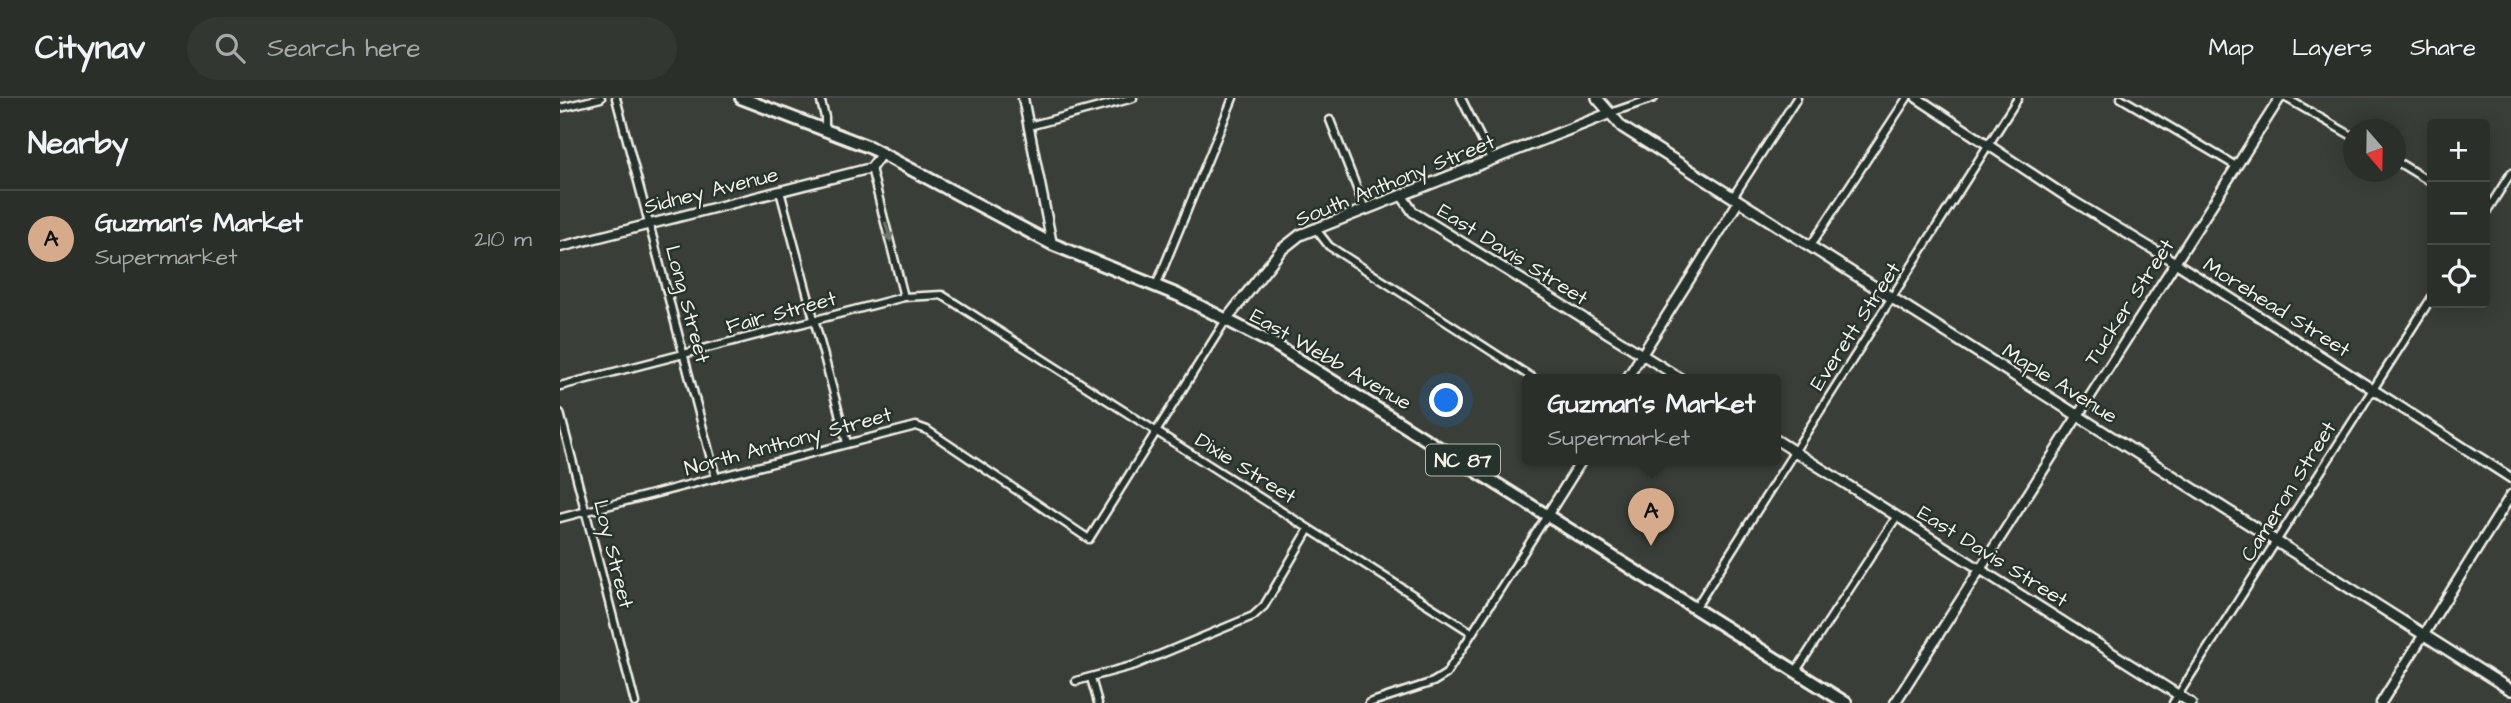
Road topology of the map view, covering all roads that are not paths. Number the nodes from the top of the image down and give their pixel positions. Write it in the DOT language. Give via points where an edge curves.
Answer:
graph roads {
  1 [pos="601,98"];
  2 [pos="616,98"];
  3 [pos="741,98"];
  4 [pos="820,98"];
  5 [pos="1023,98"];
  6 [pos="1133,98"];
  7 [pos="1233,98"];
  8 [pos="1461,98"];
  9 [pos="1597,98"];
  10 [pos="1654,98"];
  11 [pos="1797,98"];
  12 [pos="1907,98"];
  13 [pos="1917,98"];
  14 [pos="2018,98"];
  15 [pos="2120,98"];
  16 [pos="2283,98"];
  17 [pos="560,108"];
  18 [pos="1608,114"];
  19 [pos="1329,120"];
  20 [pos="1029,126"];
  21 [pos="825,128"];
  22 [pos="2343,131"];
  23 [pos="1988,145"];
  24 [pos="882,153"];
  25 [pos="1491,159"];
  26 [pos="2236,166"];
  27 [pos="2406,167"];
  28 [pos="871,168"];
  29 [pos="2511,173"];
  30 [pos="2430,182"];
  31 [pos="780,191"];
  32 [pos="1402,196"];
  33 [pos="1736,199"];
  34 [pos="2490,205"];
  35 [pos="1365,209"];
  36 [pos="649,224"];
  37 [pos="1315,229"];
  38 [pos="1052,244"];
  39 [pos="1811,245"];
  40 [pos="560,247"];
  41 [pos="2176,263"];
  42 [pos="1156,286"];
  43 [pos="904,297"];
  44 [pos="1893,299"];
  45 [pos="2427,305"];
  46 [pos="1226,320"];
  47 [pos="814,321"];
  48 [pos="1002,332"];
  49 [pos="684,352"];
  50 [pos="1641,356"];
  51 [pos="1527,374"];
  52 [pos="1630,374"];
  53 [pos="1672,374"];
  54 [pos="560,386"];
  55 [pos="2374,390"];
  56 [pos="560,413"];
  57 [pos="2078,415"];
  58 [pos="1156,434"];
  59 [pos="847,443"];
  60 [pos="1781,443"];
  61 [pos="1794,452"];
  62 [pos="1579,465"];
  63 [pos="716,478"];
  64 [pos="2511,478"];
  65 [pos="2511,495"];
  66 [pos="585,512"];
  67 [pos="1548,514"];
  68 [pos="1897,516"];
  69 [pos="560,518"];
  70 [pos="1309,529"];
  71 [pos="2277,542"];
  72 [pos="1980,568"];
  73 [pos="1696,607"];
  74 [pos="1471,632"];
  75 [pos="2423,637"];
  76 [pos="1796,671"];
  77 [pos="1091,678"];
  78 [pos="1076,681"];
  79 [pos="2511,690"];
  80 [pos="2176,699"];
  81 [pos="635,703"];
  82 [pos="1098,703"];
  83 [pos="1369,703"];
  84 [pos="1846,703"];
  85 [pos="1895,703"];
  86 [pos="2191,703"];
  87 [pos="2381,703"];
  1 -- 17 [label="street"];
  2 -- 36 [label="street, Long Street"];
  3 -- 21 [label="highway, East Webb Avenue / NC 87"];
  4 -- 21 [label="street"];
  5 -- 20 [label="street"];
  6 -- 20 [label="street"];
  7 -- 42 [label="street"];
  8 -- 25 [label="street"];
  9 -- 18 [label="main road, Maple Avenue"];
  10 -- 18 [label="street"];
  11 -- 33 [label="street"];
  12 -- 39 [label="street"];
  13 -- 23 [label="street, Morehead Street"];
  14 -- 23 [label="street, Everett Street"];
  15 -- 26 [label="street"];
  16 -- 22 [label="street"];
  16 -- 26 [label="street, Tucker Street"];
  18 -- 25 [label="main road, South Anthony Street"];
  18 -- 33 [label="main road, Maple Avenue"];
  19 -- 35 [label="street"];
  20 -- 38 [label="street"];
  21 -- 24 [label="highway, East Webb Avenue / NC 87"];
  23 -- 41 [label="street, Morehead Street"];
  23 -- 44 [label="street, Everett Street"];
  24 -- 28 [label="street"];
  24 -- 38 [label="highway, East Webb Avenue / NC 87"];
  25 -- 32 [label="main road, South Anthony Street"];
  26 -- 41 [label="street, Tucker Street"];
  27 -- 30 [label="street"];
  28 -- 31 [label="street, Sidney Avenue"];
  28 -- 43 [label="street, one-way"];
  29 -- 34 [label="street"];
  31 -- 36 [label="street, Sidney Avenue"];
  31 -- 47 [label="street"];
  32 -- 35 [label="main road, South Anthony Street"];
  32 -- 50 [label="street, East Davis Street" via="1413,212"];
  33 -- 39 [label="main road, Maple Avenue"];
  33 -- 50 [label="street"];
  35 -- 37 [label="main road, South Anthony Street"];
  36 -- 40 [label="street, Sidney Avenue"];
  36 -- 49 [label="street, Long Street"];
  37 -- 46 [label="main road, South Anthony Street" via="1281,250"];
  37 -- 51 [label="street" via="1329,246"];
  38 -- 42 [label="highway, East Webb Avenue / NC 87"];
  39 -- 44 [label="main road, Maple Avenue"];
  41 -- 55 [label="street, Morehead Street"];
  41 -- 57 [label="street, Tucker Street"];
  42 -- 46 [label="highway, East Webb Avenue / NC 87"];
  43 -- 47 [label="street, Fair Street"];
  43 -- 48 [label="street, Fair Street" via="942,295"];
  44 -- 57 [label="main road, Maple Avenue"];
  44 -- 61 [label="street, Everett Street"];
  45 -- 55 [label="street, Cameron Street"];
  46 -- 58 [label="street, North Anthony Street"];
  46 -- 67 [label="highway, East Webb Avenue / NC 87" via="1329,376"];
  47 -- 49 [label="street, Fair Street"];
  47 -- 59 [label="street"];
  48 -- 58 [label="street, Dixie Street"];
  49 -- 54 [label="street, Fair Street"];
  49 -- 63 [label="street, Long Street"];
  50 -- 52 [label="street"];
  50 -- 53 [label="street, East Davis Street"];
  55 -- 64 [label="street, Morehead Street"];
  55 -- 71 [label="street, Cameron Street"];
  56 -- 66 [label="street, Loy Street"];
  57 -- 71 [label="main road, Maple Avenue"];
  57 -- 72 [label="street, Tucker Street"];
  58 -- 59 [label="street, North Anthony Street" via="1089,539 923,428 909,427"];
  58 -- 70 [label="street, Dixie Street"];
  59 -- 63 [label="street, North Anthony Street"];
  60 -- 61 [label="street, East Davis Street"];
  61 -- 68 [label="street, East Davis Street"];
  61 -- 73 [label="street, Everett Street"];
  62 -- 67 [label="street"];
  63 -- 66 [label="street, North Anthony Street"];
  65 -- 75 [label="street"];
  66 -- 69 [label="street, North Anthony Street"];
  66 -- 81 [label="street, Loy Street"];
  67 -- 73 [label="highway, East Webb Avenue / NC 87"];
  67 -- 74 [label="street"];
  68 -- 72 [label="street, East Davis Street"];
  68 -- 76 [label="street"];
  70 -- 74 [label="street, Dixie Street"];
  70 -- 77 [label="street" via="1257,613 1157,657"];
  71 -- 75 [label="main road, Maple Avenue"];
  71 -- 80 [label="street, Cameron Street"];
  72 -- 80 [label="street, East Davis Street"];
  72 -- 85 [label="street, Tucker Street"];
  73 -- 76 [label="highway, East Webb Avenue / NC 87"];
  74 -- 83 [label="street" via="1441,677"];
  75 -- 79 [label="main road, Maple Avenue"];
  75 -- 87 [label="street"];
  76 -- 84 [label="highway, East Webb Avenue / NC 87"];
  77 -- 78 [label="street"];
  77 -- 82 [label="street"];
  80 -- 86 [label="street, East Davis Street"];
}
